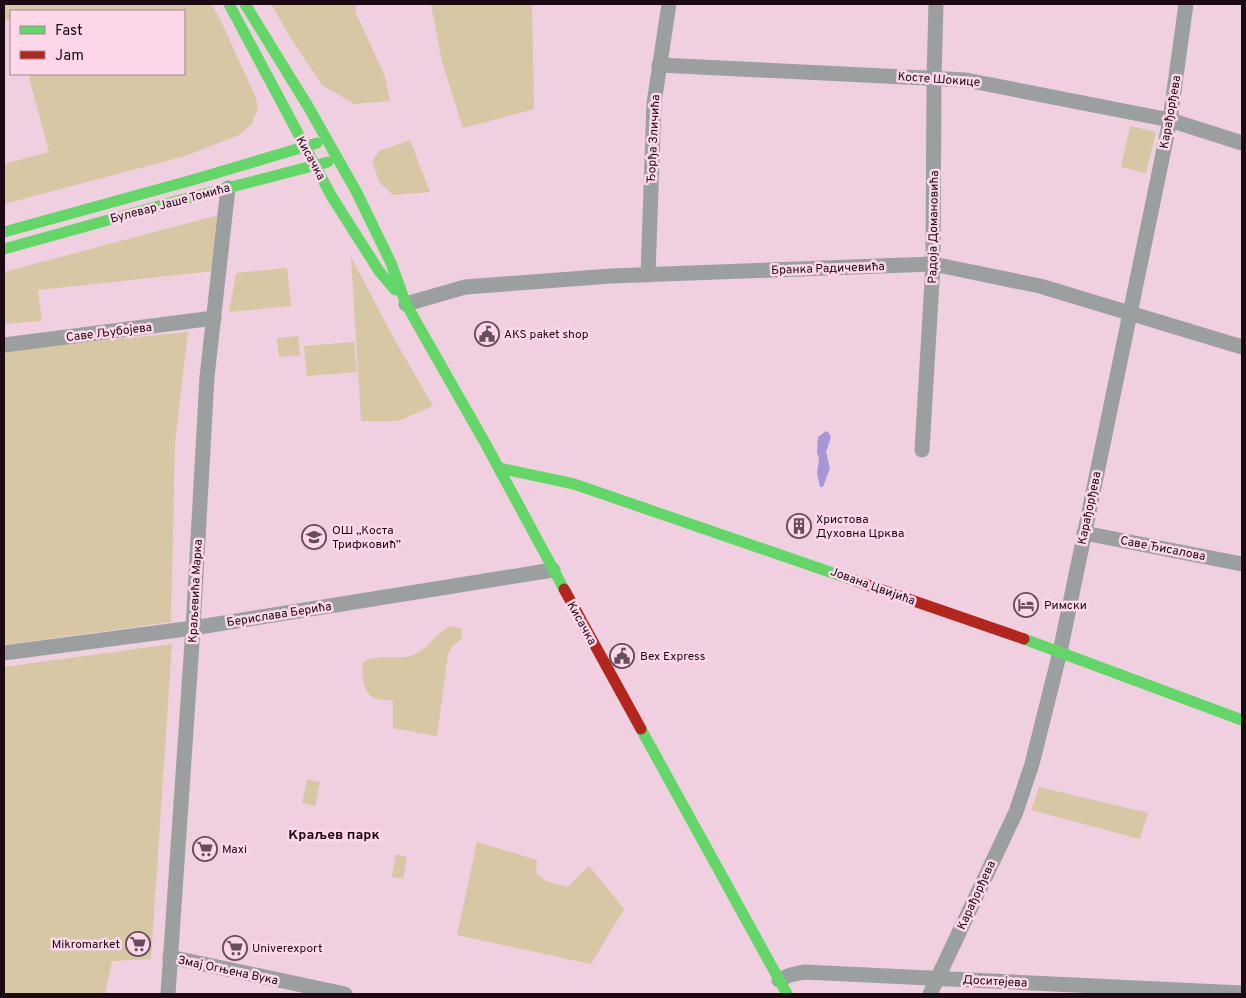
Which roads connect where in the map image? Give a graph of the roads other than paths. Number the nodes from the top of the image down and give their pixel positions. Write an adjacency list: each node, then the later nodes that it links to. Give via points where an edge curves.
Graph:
1 (229, 4): 11 (street, Кисачка)
2 (245, 4): 9 (street, Кисачка)
3 (669, 4): 6 (street, Ђорђа Зличића)
4 (936, 4): 7 (street, Радоја Домановића)
5 (1186, 4): 8 (street, Карађорђева)
6 (659, 65): 7 (street, Косте Шокице); 18 (street, Ђорђа Зличића, via 654,103)
7 (934, 78): 8 (street, Косте Шокице, via 979,82); 17 (street, Радоја Домановића)
8 (1170, 120): 10 (street, Косте Шокице); 20 (street, Карађорђева)
9 (327, 140): 11 (street, Булевар Јаше Томића); 12 (street, Кисачка)
10 (1242, 143)
11 (304, 146): 13 (street, Кисачка); 15 (street, Булевар Јаше Томића)
12 (338, 159): 13 (street, Булевар Јаше Томића); 19 (street, Кисачка, via 391,263)
13 (314, 165): 14 (street, Булевар Јаше Томића); 19 (street, Кисачка, via 360,243)
14 (228, 188): 16 (street, Булевар Јаше Томића); 21 (street, Краљевића Марка)
15 (4, 232)
16 (4, 249)
17 (933, 264): 18 (street, Бранка Радичевића); 20 (street, Бранка Радичевића, via 1040,286); 24 (street, Радоја Домановића)
18 (648, 275): 19 (street, Бранка Радичевића, via 465,287)
19 (406, 304): 25 (street, Кисачка)
20 (1129, 314): 23 (street, Бранка Радичевића); 26 (street, Карађорђева)
21 (214, 318): 22 (street, Саве Љубојева); 29 (street, Краљевића Марка)
22 (4, 345)
23 (1242, 348)
24 (922, 450)
25 (499, 468): 28 (street, Кисачка); 30 (street, Јована Цвијића, via 596,490)
26 (1084, 533): 27 (street, Саве Ђисалова); 30 (street, Карађорђева)
27 (1242, 564)
28 (553, 570): 29 (street, Берислава Берића); 35 (street, Кисачка)
29 (193, 628): 31 (street, Берислава Берића); 33 (street, Краљевића Марка)
30 (1060, 652): 32 (street, Јована Цвијића); 34 (street, Карађорђева, via 1032,764 1016,812)
31 (4, 653)
32 (1242, 720)
33 (170, 957): 37 (street, Краљевића Марка); 38 (street, Змај Огњена Вука)
34 (938, 978): 35 (street, Доситејева, via 804,972); 36 (street, Доситејева); 40 (street, Карађорђева)
35 (780, 980): 39 (street, Кисачка)
36 (1242, 993)
37 (168, 994)
38 (345, 994)
39 (787, 994)
40 (930, 994)

